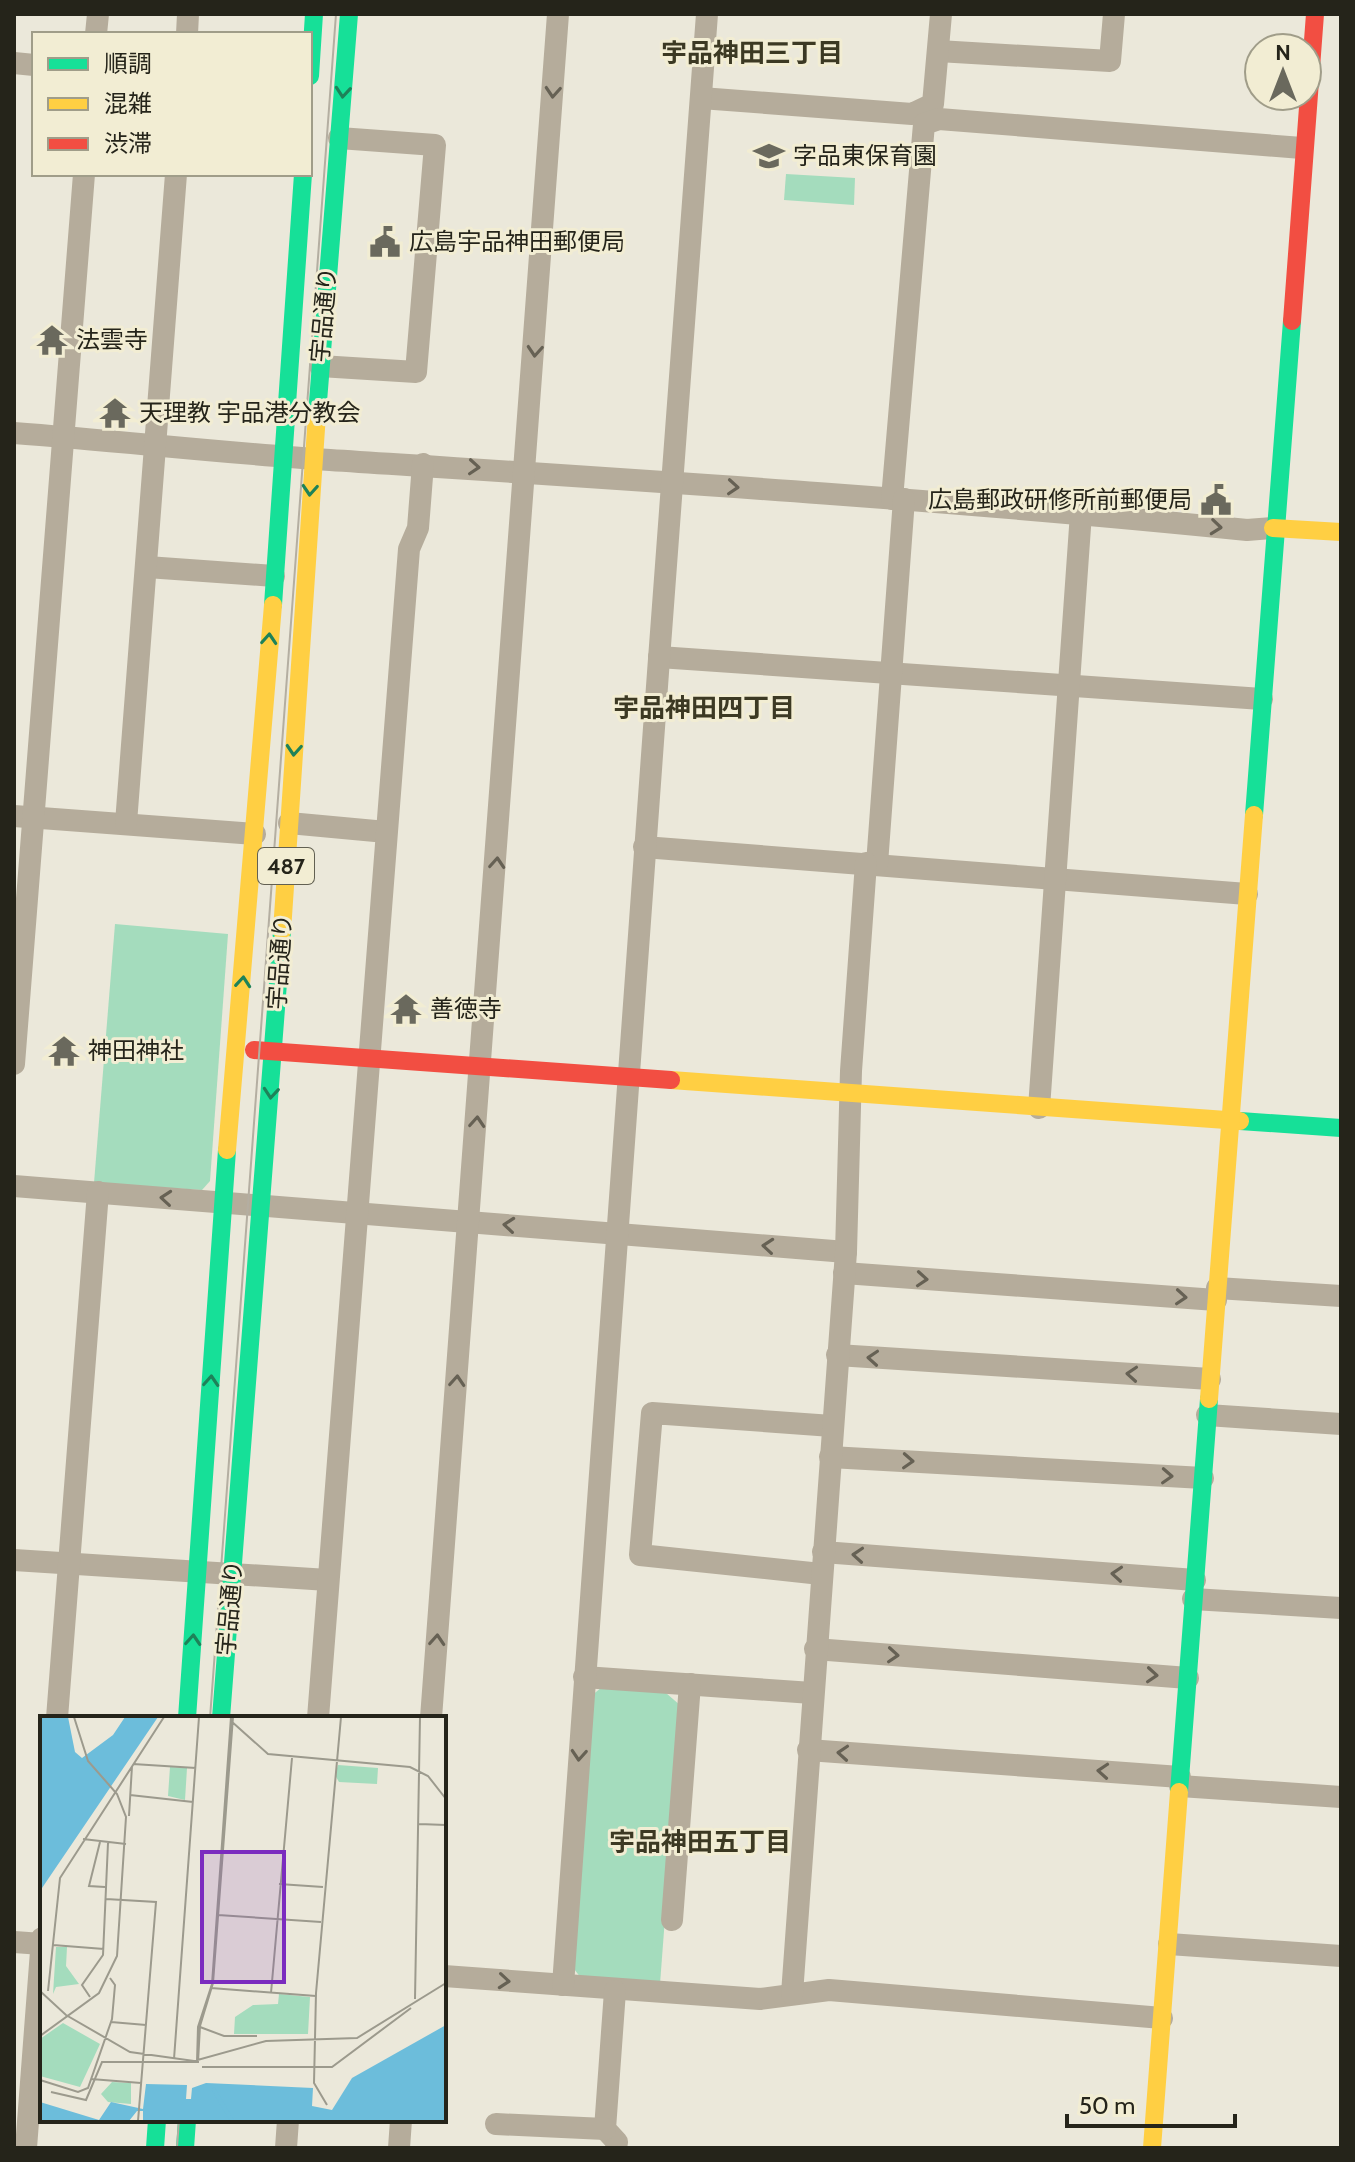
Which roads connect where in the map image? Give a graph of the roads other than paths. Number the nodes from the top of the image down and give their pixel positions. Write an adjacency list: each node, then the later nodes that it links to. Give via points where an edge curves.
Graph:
1 (314, 14): 8 (main road)
2 (349, 14): 11 (main road, 宇品通り / 487, one-way to 11)
3 (558, 14): 23 (street, one-way to 23)
4 (707, 14): 10 (street)
5 (941, 14): 9 (street)
6 (1114, 14): 9 (street, via 1110,61)
7 (1315, 14): 12 (main road)
8 (312, 45)
9 (938, 51): 10 (street, via 933,104 912,114)
10 (701, 98): 24 (street)
11 (339, 138): 16 (main road, 宇品通り / 487); 16 (street, via 435,145 416,372)
12 (1302, 148): 25 (street, via 939,119 924,124); 27 (main road)
13 (84, 176): 18 (street)
14 (176, 176): 19 (street)
15 (303, 176): 20 (main road, 宇品通り / 487)
16 (320, 366): 21 (main road, 宇品通り / 487)
17 (14, 433): 18 (street)
18 (62, 437): 19 (street); 35 (street)
19 (155, 444): 20 (street); 29 (street)
20 (284, 455): 21 (street); 30 (main road, 宇品通り / 487)
21 (313, 459): 22 (street); 37 (main road, 宇品通り / 487, one-way to 37)
22 (423, 464): 23 (street, one-way to 23); 38 (street, via 418,528 409,549)
23 (526, 471): 24 (street); 48 (street, one-way to 23)
24 (674, 483): 25 (street, one-way to 25); 31 (street)
25 (898, 499): 26 (street); 32 (street)
26 (1081, 513): 27 (street, one-way to 27, via 1247,530); 33 (street)
27 (1273, 528): 28 (main road); 34 (main road)
28 (1341, 532)
29 (147, 567): 30 (street); 36 (street)
30 (274, 576): 39 (main road, 宇品通り / 487, one-way to 30)
31 (659, 657): 32 (street); 40 (street)
32 (890, 673): 33 (street); 41 (street)
33 (1068, 686): 34 (street); 42 (street)
34 (1262, 699): 43 (main road)
35 (23, 816): 36 (street); 47 (street)
36 (126, 823): 39 (street)
37 (289, 823): 38 (street); 45 (main road, 宇品通り / 487)
38 (386, 832): 46 (street)
39 (255, 834): 44 (main road, 宇品通り / 487, one-way to 39)
40 (644, 847): 41 (street); 49 (street)
41 (872, 864): 42 (street); 50 (street)
42 (1053, 879): 43 (street); 51 (street)
43 (1247, 894): 52 (main road)
44 (238, 1049): 45 (main road); 56 (main road, 宇品通り / 487)
45 (274, 1052): 46 (main road); 57 (main road, 宇品通り / 487, one-way to 57)
46 (370, 1057): 48 (main road); 58 (street)
47 (14, 1064)
48 (481, 1067): 49 (main road); 59 (street, one-way to 48)
49 (629, 1077): 50 (main road); 60 (street)
50 (851, 1094): 51 (main road); 61 (street)
51 (1039, 1108): 52 (main road)
52 (1230, 1121): 53 (main road); 62 (main road)
53 (1341, 1128)
54 (14, 1186): 55 (street)
55 (98, 1192): 56 (street, one-way to 55); 72 (street)
56 (223, 1202): 57 (street); 74 (main road, 宇品通り / 487, one-way to 56)
57 (262, 1206): 58 (street); 75 (main road, 宇品通り / 487)
58 (358, 1213): 59 (street); 76 (street)
59 (470, 1222): 60 (street, one-way to 59); 88 (street, one-way to 59)
60 (614, 1234): 61 (street, one-way to 60); 80 (street)
61 (845, 1262): 62 (street, one-way to 62); 64 (street)
62 (1217, 1294): 63 (street); 65 (main road)
63 (1341, 1296)
64 (837, 1355): 65 (street, one-way to 64); 68 (street)
65 (1210, 1379): 66 (main road)
66 (1207, 1415): 67 (street); 70 (main road)
67 (1341, 1424)
68 (832, 1426): 69 (street); 73 (street, via 652,1413 640,1555)
69 (830, 1457): 70 (street, one-way to 70); 73 (street)
70 (1203, 1478): 77 (main road)
71 (14, 1560): 72 (street)
72 (68, 1563): 74 (street); 84 (street)
73 (822, 1563): 77 (street, one-way to 73); 79 (street)
74 (198, 1574): 75 (street); 85 (main road, 宇品通り / 487, one-way to 74)
75 (232, 1576): 76 (street); 86 (main road, 宇品通り / 487)
76 (328, 1580): 87 (street)
77 (1194, 1590): 78 (street); 81 (main road)
78 (1341, 1608)
79 (815, 1649): 81 (street, one-way to 81); 83 (street)
80 (584, 1677): 82 (street); 99 (street, one-way to 99)
81 (1188, 1678): 90 (main road)
82 (690, 1684): 83 (street); 92 (street)
83 (812, 1693): 89 (street)
84 (57, 1716)
85 (187, 1716)
86 (221, 1716)
87 (318, 1716)
88 (431, 1716)
89 (808, 1750): 90 (street, one-way to 89); 101 (street)
90 (1180, 1781): 91 (street); 95 (main road)
91 (1341, 1797)
92 (672, 1920)
93 (14, 1942): 94 (street)
94 (40, 1942)
95 (1169, 1944): 96 (street); 102 (main road)
96 (1341, 1956)
97 (40, 1968): 109 (street)
98 (446, 1976): 99 (street, one-way to 99)
99 (563, 1985): 100 (street)
100 (615, 1991): 101 (street, via 760,1999); 108 (street)
101 (792, 1994): 102 (street, via 829,1990)
102 (1162, 2018): 114 (main road)
103 (157, 2122): 110 (main road)
104 (187, 2122): 111 (main road)
105 (288, 2122): 112 (street)
106 (401, 2122): 113 (street)
107 (496, 2124): 108 (street)
108 (610, 2139)
109 (26, 2148)
110 (155, 2148)
111 (185, 2148)
112 (286, 2148)
113 (399, 2148)
114 (1152, 2148)

